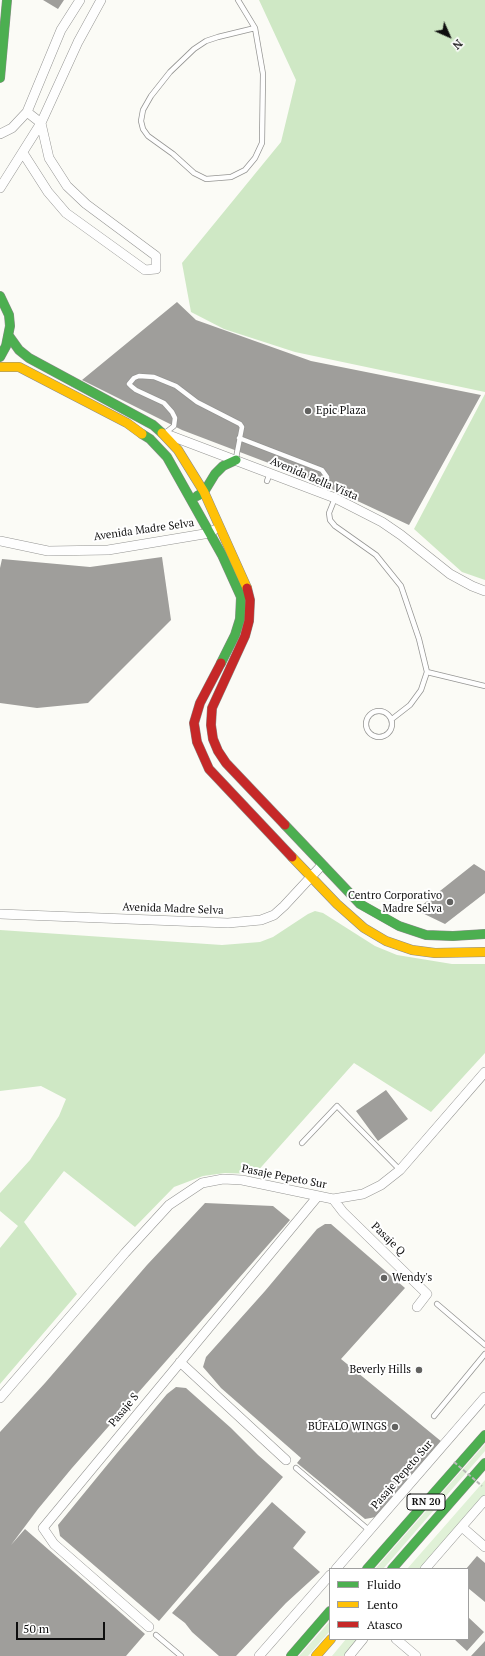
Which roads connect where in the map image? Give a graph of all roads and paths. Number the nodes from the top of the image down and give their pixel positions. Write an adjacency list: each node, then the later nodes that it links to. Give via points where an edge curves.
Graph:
1 (7, 0): 6 (main road)
2 (80, 0): 7 (street, via 61,30)
3 (101, 0): 8 (street, via 84,30)
4 (238, 0): 5 (lane)
5 (255, 28): 5 (lane, via 263,74 261,147 250,165 238,174 206,179 194,173 148,136 141,121 143,110 170,72 194,49 212,39)
6 (0, 78)
7 (27, 112): 8 (street); 9 (street, via 12,128)
8 (41, 123): 10 (street); 10 (street, via 49,158 67,186 86,204 156,256 156,269 145,270 66,213 48,192)
9 (0, 134)
10 (23, 153): 12 (street)
11 (0, 170): 12 (street)
12 (10, 172): 13 (street)
13 (0, 188)
14 (0, 296): 15 (main road, via 9,315)
15 (9, 336): 16 (main road); 18 (main road, via 19,350 29,358 153,425)
16 (0, 357)
17 (0, 367): 24 (main road, via 19,367 139,430 167,457)
18 (164, 434): 19 (lane, via 174,426 172,412 164,403 131,386 129,384 134,378 154,377 176,386 197,402 240,424 242,426); 20 (street, Avenida Bella Vista); 21 (main road, via 178,450)
19 (239, 438): 20 (lane); 22 (lane, via 322,470 327,477)
20 (236, 460): 21 (main road, via 215,474); 22 (street, Avenida Bella Vista, via 268,477)
21 (204, 492): 24 (main road); 25 (main road)
22 (324, 494): 23 (street, Avenida Bella Vista)
23 (335, 498): 28 (street, Avenida Bella Vista, via 382,522 450,574); 29 (lane, via 329,513 330,520 376,555 401,586)
24 (191, 499): 26 (main road)
25 (220, 527): 26 (street, Avenida Madre Selva); 32 (main road, via 248,590 250,610 245,636 212,708 210,725 213,739 226,763)
26 (210, 532): 27 (street, Avenida Madre Selva, via 108,550 48,551); 33 (main road, via 241,597 240,619 235,635 200,703 194,723 196,742 209,769)
27 (0, 541)
28 (485, 591)
29 (427, 672): 30 (lane); 31 (lane, via 422,690 410,705)
30 (485, 686)
31 (392, 719): 31 (lane, via 382,711 373,712 366,722 368,731 374,737 383,737 390,732)
32 (322, 865): 33 (street, Avenida Madre Selva); 35 (main road, via 360,904 399,926 426,935)
33 (312, 878): 34 (street, Avenida Madre Selva, via 274,915 249,922); 36 (main road, via 364,928 386,941 412,950 435,953)
34 (0, 914)
35 (485, 934)
36 (485, 952)
37 (485, 1072): 39 (street, Pasaje Pepeto Sur)
38 (302, 1143): 39 (lane, via 337,1106)
39 (400, 1170): 41 (street, Pasaje Pepeto Sur, via 381,1185 363,1194)
40 (318, 1196): 41 (street, Pasaje Pepeto Sur); 46 (street, Pasaje S); 48 (street, Pasaje Pepeto Sur, via 242,1180 224,1179 202,1183 169,1204)
41 (333, 1199): 43 (street, Pasaje Q, via 343,1212 430,1291)
42 (437, 1304): 44 (lane)
43 (416, 1307)
44 (485, 1345)
45 (485, 1354): 49 (lane)
46 (180, 1362): 51 (street); 66 (street, Pasaje S, via 43,1528 54,1544)
47 (485, 1397): 58 (street, Pasaje Pepeto Sur)
48 (0, 1398)
49 (434, 1416)
50 (485, 1435): 61 (main road, RN 20)
51 (286, 1460)
52 (454, 1462): 55 (path, bridge)
53 (485, 1463): 62 (main road, RN 20)
54 (296, 1468): 58 (lane)
55 (482, 1486)
56 (485, 1500): 57 (street)
57 (462, 1527): 59 (street); 63 (street)
58 (370, 1531): 60 (street, Pasaje Pepeto Sur)
59 (485, 1547)
60 (337, 1568)
61 (368, 1568)
62 (393, 1568)
63 (426, 1568)
64 (329, 1576): 72 (street)
65 (329, 1612): 73 (main road)
66 (149, 1627)
67 (156, 1635): 71 (lane)
68 (330, 1640): 74 (main road)
69 (363, 1640): 75 (street)
70 (397, 1640): 76 (street)
71 (181, 1656)
72 (258, 1656)
73 (291, 1656)
74 (316, 1656)
75 (349, 1656)
76 (416, 1656)

